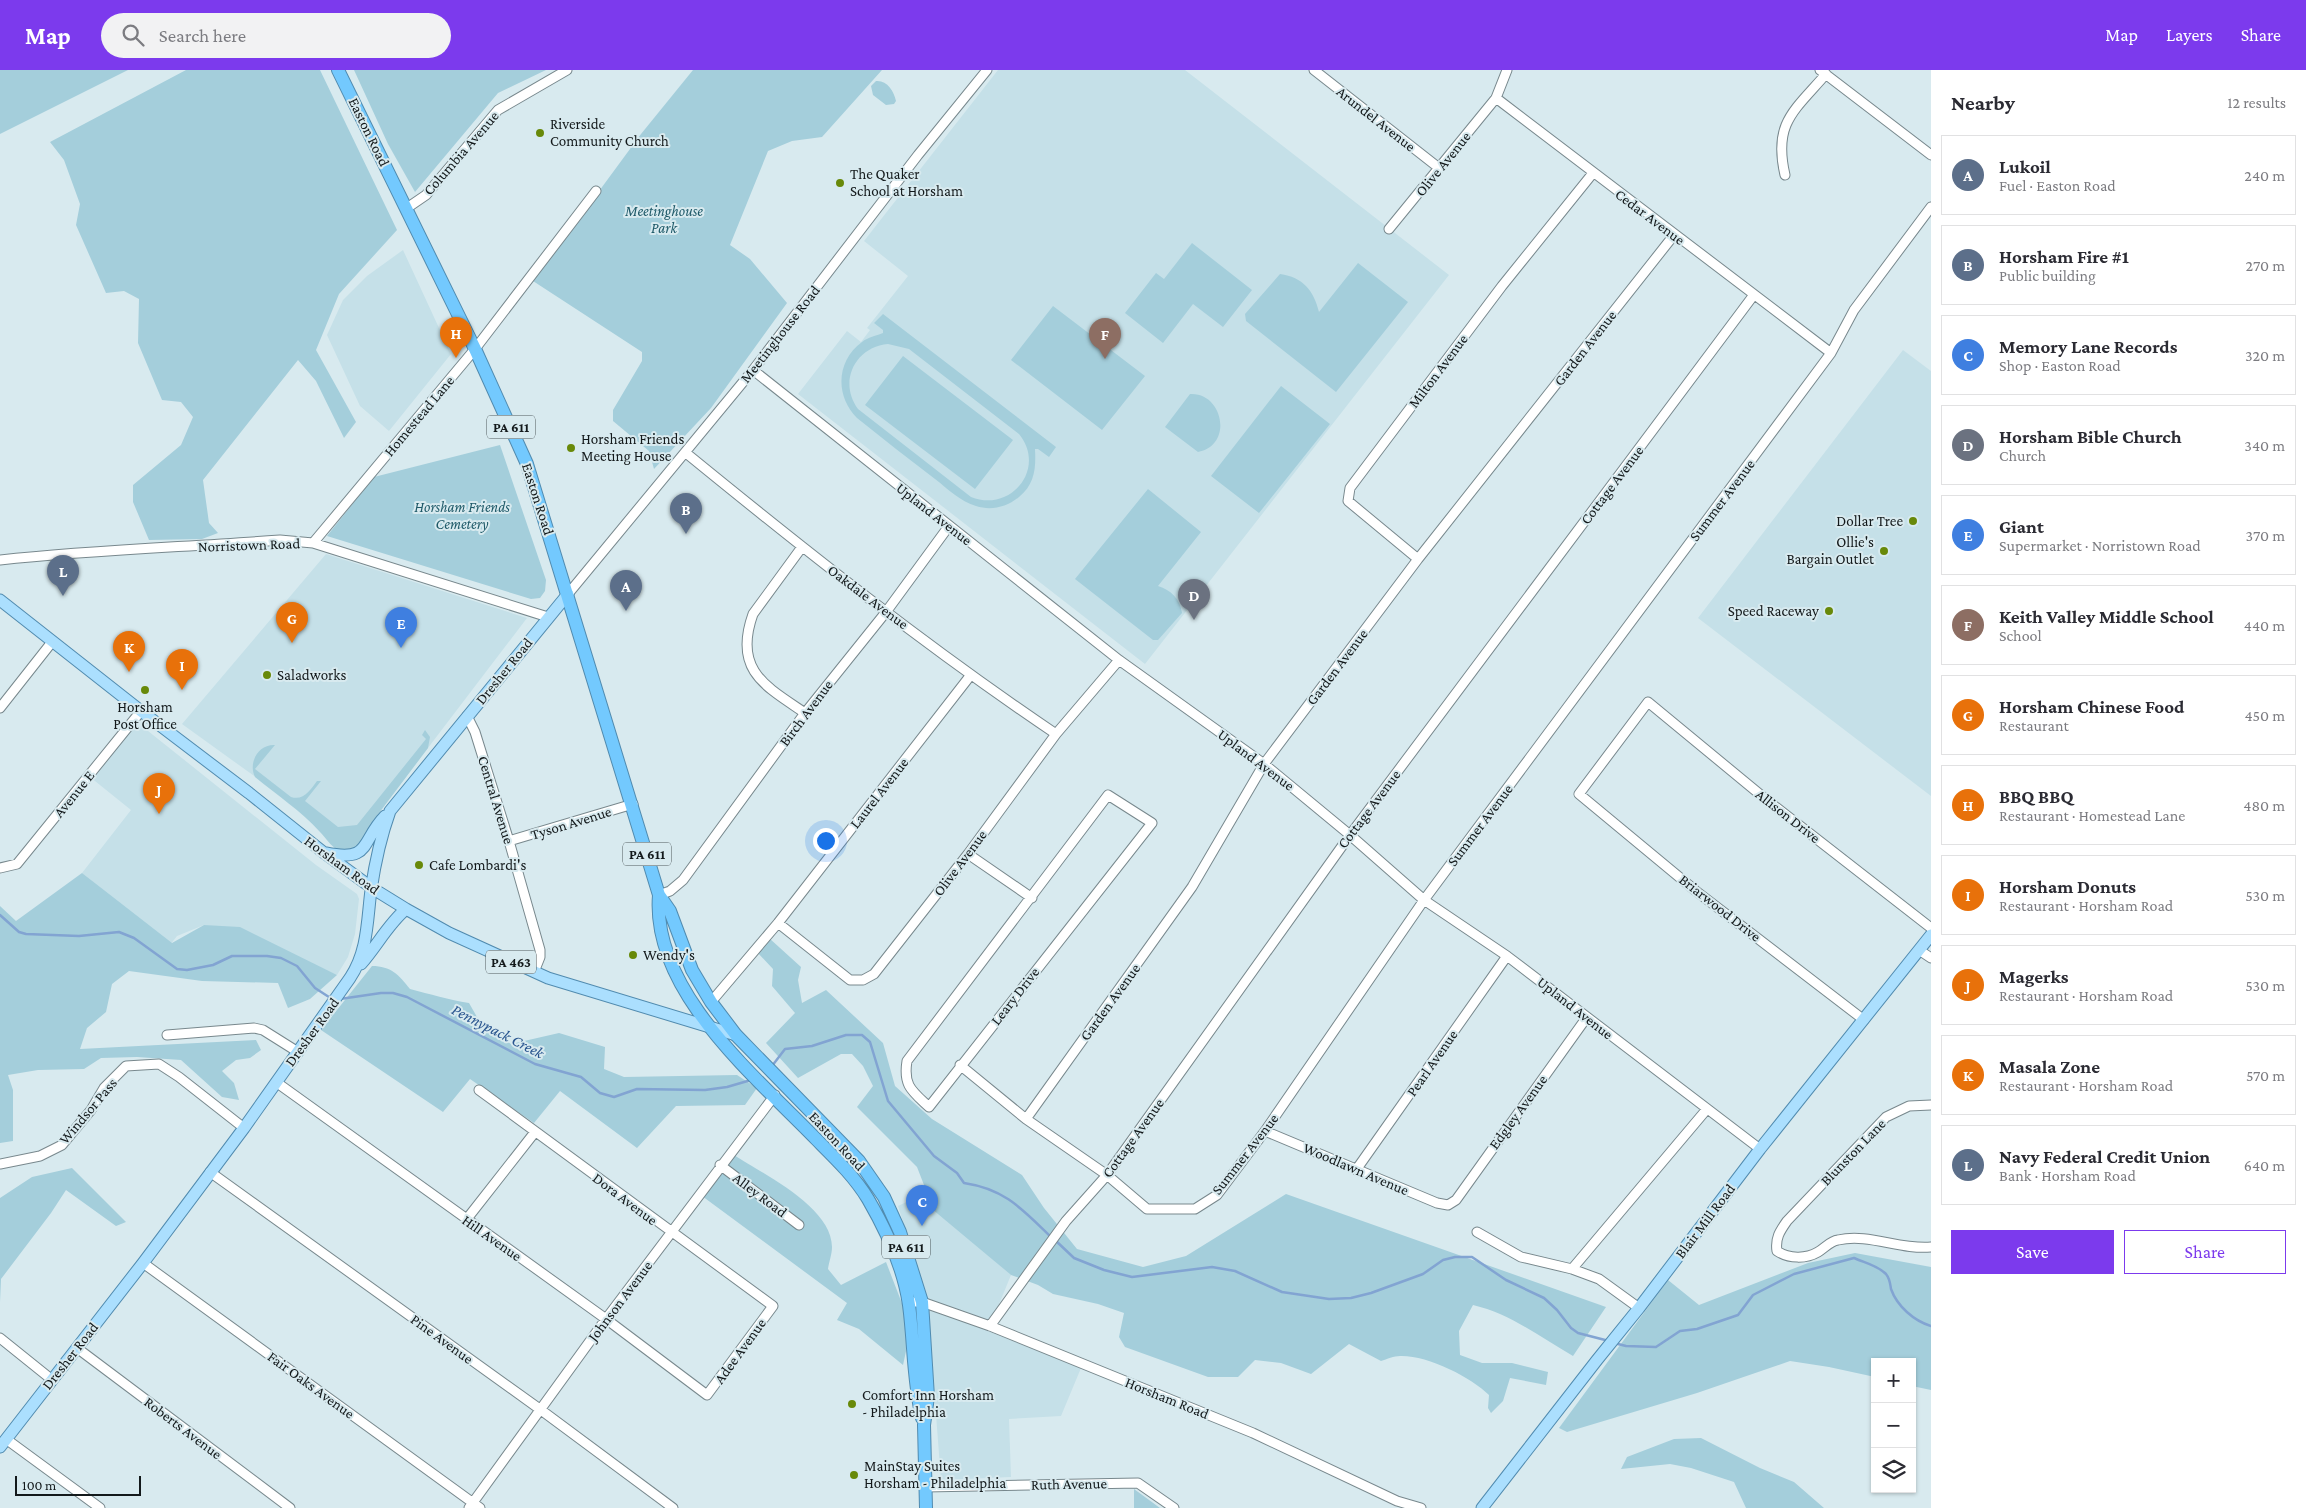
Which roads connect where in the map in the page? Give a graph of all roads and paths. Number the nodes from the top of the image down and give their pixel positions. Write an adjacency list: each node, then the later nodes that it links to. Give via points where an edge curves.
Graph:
1 (338, 70): 14 (highway, Easton Road / PA 611)
2 (567, 70): 14 (street, Columbia Avenue, via 498,110 426,195)
3 (987, 70): 20 (street, Meetinghouse Road)
4 (1314, 70): 9 (street, Arundel Avenue)
5 (1507, 70): 7 (street)
6 (1823, 72): 8 (street); 11 (street, via 1782,133 1780,150)
7 (1496, 98): 9 (street, Olive Avenue); 10 (street, Cedar Avenue)
8 (1931, 155)
9 (1439, 168): 15 (street, Olive Avenue)
10 (1593, 173): 16 (street, Cedar Avenue); 25 (street, Milton Avenue, via 1502,286 1350,488 1348,501)
11 (1785, 175)
12 (596, 191): 18 (street, Homestead Lane)
13 (1931, 207): 19 (street, Summer Avenue, via 1854,310)
14 (407, 208): 18 (highway, Easton Road / PA 611)
15 (1389, 229)
16 (1674, 235): 17 (street, Cedar Avenue); 25 (street, Garden Avenue)
17 (1753, 296): 19 (street, Cedar Avenue); 43 (street, Cottage Avenue)
18 (475, 349): 23 (street, Homestead Lane); 27 (highway, Easton Road / PA 611, via 527,464)
19 (1831, 353): 51 (street, Summer Avenue)
20 (753, 370): 21 (street, Meetinghouse Road); 22 (street, Upland Avenue)
21 (686, 453): 24 (street, Oakdale Avenue); 27 (street, Meetinghouse Road)
22 (949, 526): 29 (street, Birch Avenue); 32 (street, Upland Avenue)
23 (313, 543): 26 (street, Norristown Road, via 280,540 59,553); 30 (street, Norristown Road)
24 (802, 547): 29 (street, Oakdale Avenue); 37 (street, via 753,614 747,642 753,671 763,684)
25 (1418, 559): 40 (street, Garden Avenue)
26 (0, 560)
27 (568, 594): 30 (main road, Dresher Road); 41 (highway, Easton Road / PA 611)
28 (0, 600): 31 (main road, Horsham Road / PA 463)
29 (886, 612): 33 (street, Oakdale Avenue); 37 (street, Birch Avenue)
30 (548, 616): 38 (main road, Dresher Road)
31 (52, 642): 35 (street); 36 (main road, Horsham Road / PA 463)
32 (1119, 660): 39 (street, Olive Avenue); 40 (street, Upland Avenue)
33 (970, 676): 39 (street, Oakdale Avenue); 53 (street, Laurel Avenue)
34 (1648, 702): 54 (street, Allison Drive); 63 (street, Briarwood Drive, via 1579,794 1696,891)
35 (0, 708)
36 (141, 711): 45 (main road, Horsham Road / PA 463); 47 (street, Avenue E, via 17,864)
37 (805, 713): 49 (street, Birch Avenue, via 683,880)
38 (467, 716): 42 (main road, Dresher Road); 44 (street, Central Avenue)
39 (1056, 734): 46 (street, Olive Avenue)
40 (1264, 764): 43 (street, Upland Avenue); 74 (street, Garden Avenue, via 1192,887)
41 (633, 804): 44 (street, Tyson Avenue); 49 (highway, Easton Road / PA 611)
42 (390, 811): 45 (main road, via 354,855 345,857); 48 (main road, Dresher Road)
43 (1350, 835): 51 (street, Upland Avenue); 83 (street, Cottage Avenue)
44 (509, 841): 59 (street, Central Avenue, via 540,950)
45 (323, 852): 48 (main road, Horsham Road / PA 463)
46 (968, 854): 50 (street); 53 (street, Olive Avenue, via 874,974 863,980 850,980)
47 (0, 868)
48 (372, 888): 52 (main road, Horsham Road / PA 463); 60 (main road, Dresher Road, via 366,941)
49 (659, 895): 61 (highway, Easton Road / PA 611, via 670,911 692,970); 64 (highway, Easton Road / PA 611, via 657,916 664,943 676,973)
50 (1032, 898): 68 (street, Leary Drive, via 907,1061 905,1075 910,1090 929,1107); 68 (street, Leary Drive, via 1108,795 1152,823)
51 (1424, 900): 57 (street, Upland Avenue); 76 (street, Summer Avenue)
52 (406, 909): 59 (main road, Horsham Road / PA 463, via 449,933); 60 (main road)
53 (778, 923): 61 (street, Laurel Avenue)
54 (1931, 928)
55 (1931, 935): 56 (main road, Blair Mill Road)
56 (1919, 950): 58 (street); 63 (main road, Blair Mill Road)
57 (1507, 956): 62 (street, Upland Avenue); 81 (street, Pearl Avenue)
58 (1931, 958)
59 (534, 972): 64 (main road, Horsham Road / PA 463)
60 (352, 974): 67 (main road, Dresher Road)
61 (711, 1002): 66 (highway, Easton Road / PA 611)
62 (1586, 1017): 73 (street, Upland Avenue); 84 (street, Edgley Avenue, via 1456,1200)
63 (1864, 1020): 78 (main road, Blair Mill Road)
64 (707, 1026): 66 (main road, Horsham Road / PA 463); 71 (highway, Easton Road / PA 611)
65 (167, 1035): 67 (street, via 254,1028 263,1030)
66 (736, 1035): 93 (highway, Easton Road / PA 611, via 847,1148 884,1197 900,1232)
67 (298, 1052): 69 (main road, Dresher Road)
68 (960, 1066): 74 (street, Summer Avenue)
69 (276, 1082): 75 (main road, Dresher Road); 85 (street, Hill Avenue)
70 (478, 1090): 77 (street, Dora Avenue)
71 (774, 1096): 80 (street, Johnson Avenue); 92 (highway, Easton Road / PA 611, via 837,1159 868,1199 894,1256)
72 (1931, 1105): 89 (street, Blunston Lane, via 1909,1106 1886,1117 1787,1221 1777,1236 1777,1251 1783,1255 1809,1256 1835,1240 1849,1238)
73 (1707, 1109): 78 (street, Upland Avenue); 91 (street)
74 (1026, 1119): 83 (street, Summer Avenue)
75 (244, 1128): 79 (street, Windsor Pass, via 159,1064 126,1066 104,1088 92,1110 62,1145 40,1156); 82 (main road, Dresher Road)
76 (1265, 1131): 81 (street, Woodlawn Avenue); 83 (street, Summer Avenue, via 1217,1195 1195,1209 1147,1209)
77 (535, 1132): 85 (street); 88 (street, Dora Avenue)
78 (1760, 1149): 95 (main road, Blair Mill Road)
79 (0, 1164)
80 (720, 1165): 86 (street, Alley Road); 88 (street, Johnson Avenue)
81 (1356, 1170): 84 (street, Woodlawn Avenue)
82 (210, 1172): 90 (main road, Dresher Road); 102 (street, Pine Avenue)
83 (1107, 1175): 97 (street, Cottage Avenue, via 1066,1221)
84 (1448, 1205)
85 (466, 1220): 96 (street, Hill Avenue)
86 (799, 1225)
87 (1477, 1232): 91 (street, via 1521,1257)
88 (671, 1233): 94 (street, Dora Avenue); 96 (street, Johnson Avenue)
89 (1931, 1247)
90 (142, 1263): 99 (main road, Dresher Road); 106 (street, Fair Oaks Avenue)
91 (1572, 1269): 95 (street, via 1599,1279)
92 (908, 1302): 93 (street, Horsham Road); 103 (highway, Easton Road / PA 611, via 917,1397)
93 (922, 1302): 97 (street, Horsham Road); 103 (highway, Easton Road / PA 611, via 928,1397)
94 (773, 1306): 101 (street, Adee Avenue)
95 (1640, 1308): 113 (main road, Blair Mill Road)
96 (606, 1319): 101 (street, Hill Avenue); 102 (street, Johnson Avenue)
97 (990, 1326): 112 (street, Horsham Road, via 1253,1433 1397,1501)
98 (0, 1338): 100 (street)
99 (77, 1348): 100 (main road, Dresher Road); 108 (street, Roberts Avenue)
100 (51, 1379): 104 (main road, Dresher Road)
101 (707, 1396)
102 (541, 1410): 106 (street, Johnson Avenue); 109 (street, Pine Avenue)
103 (924, 1424): 105 (highway, Easton Road / PA 611)
104 (3, 1443): 107 (street)
105 (925, 1487): 110 (highway, Easton Road / PA 611); 111 (street, Ruth Avenue, via 1138,1483)
106 (474, 1506)
107 (100, 1508)
108 (290, 1508)
109 (673, 1508)
110 (926, 1508)
111 (1174, 1508)
112 (1421, 1508)
113 (1482, 1508)

